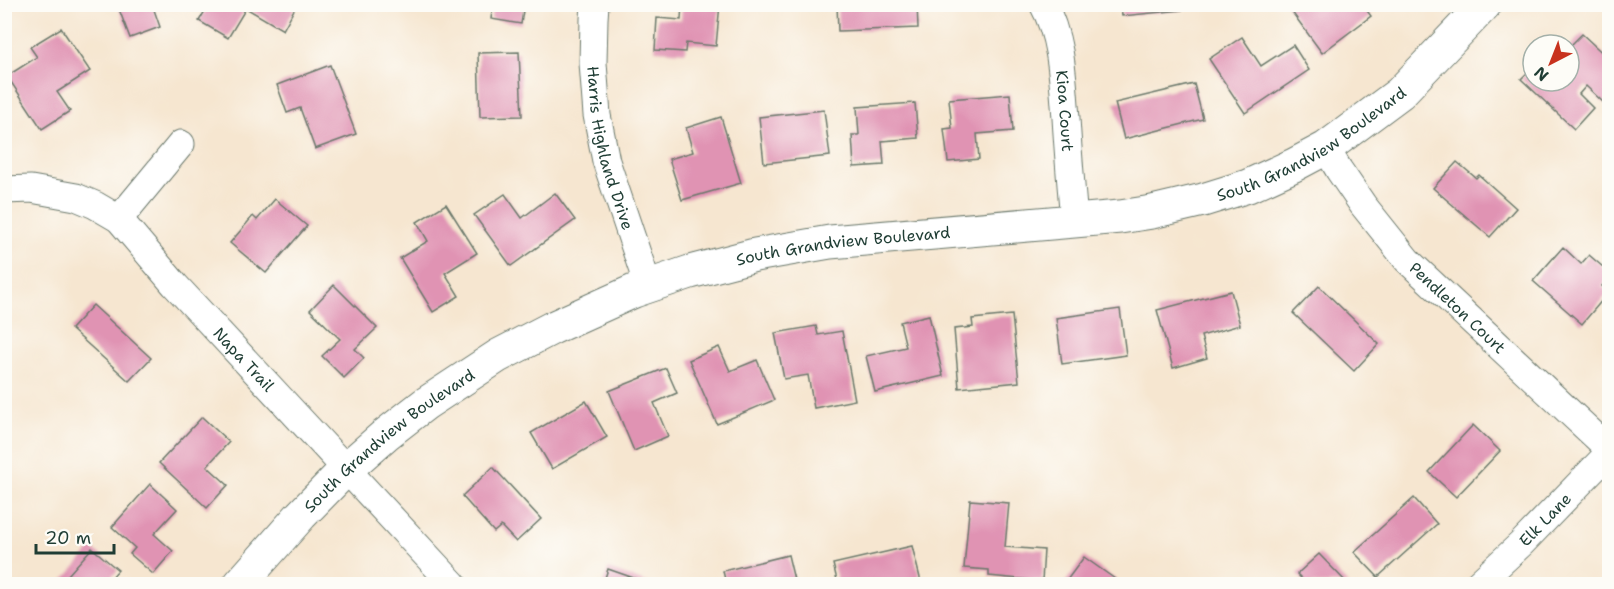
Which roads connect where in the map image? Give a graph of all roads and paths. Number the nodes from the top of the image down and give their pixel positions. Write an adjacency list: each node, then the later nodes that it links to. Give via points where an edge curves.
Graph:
1 (596, 4): 9 (street, Harris Highland Drive, via 593,63 597,115 606,161)
2 (1044, 4): 8 (street, Kioa Court, via 1062,71)
3 (1485, 4): 5 (street, South Grandview Boulevard, via 1400,93)
4 (181, 144): 7 (street)
5 (1326, 147): 8 (street, South Grandview Boulevard, via 1248,186 1203,200 1120,217); 10 (street, Pendleton Court, via 1363,205 1407,260)
6 (4, 190): 7 (street, Napa Trail, via 31,189 76,197)
7 (119, 219): 11 (street, Napa Trail)
8 (1074, 220): 9 (street, South Grandview Boulevard, via 830,242 755,255)
9 (648, 286): 11 (street, South Grandview Boulevard, via 552,327 498,356 425,404)
10 (1610, 451): 14 (street, Elk Lane)
11 (345, 470): 12 (street, South Grandview Boulevard); 13 (street, Napa Trail)
12 (240, 585)
13 (453, 585)
14 (1478, 585)

